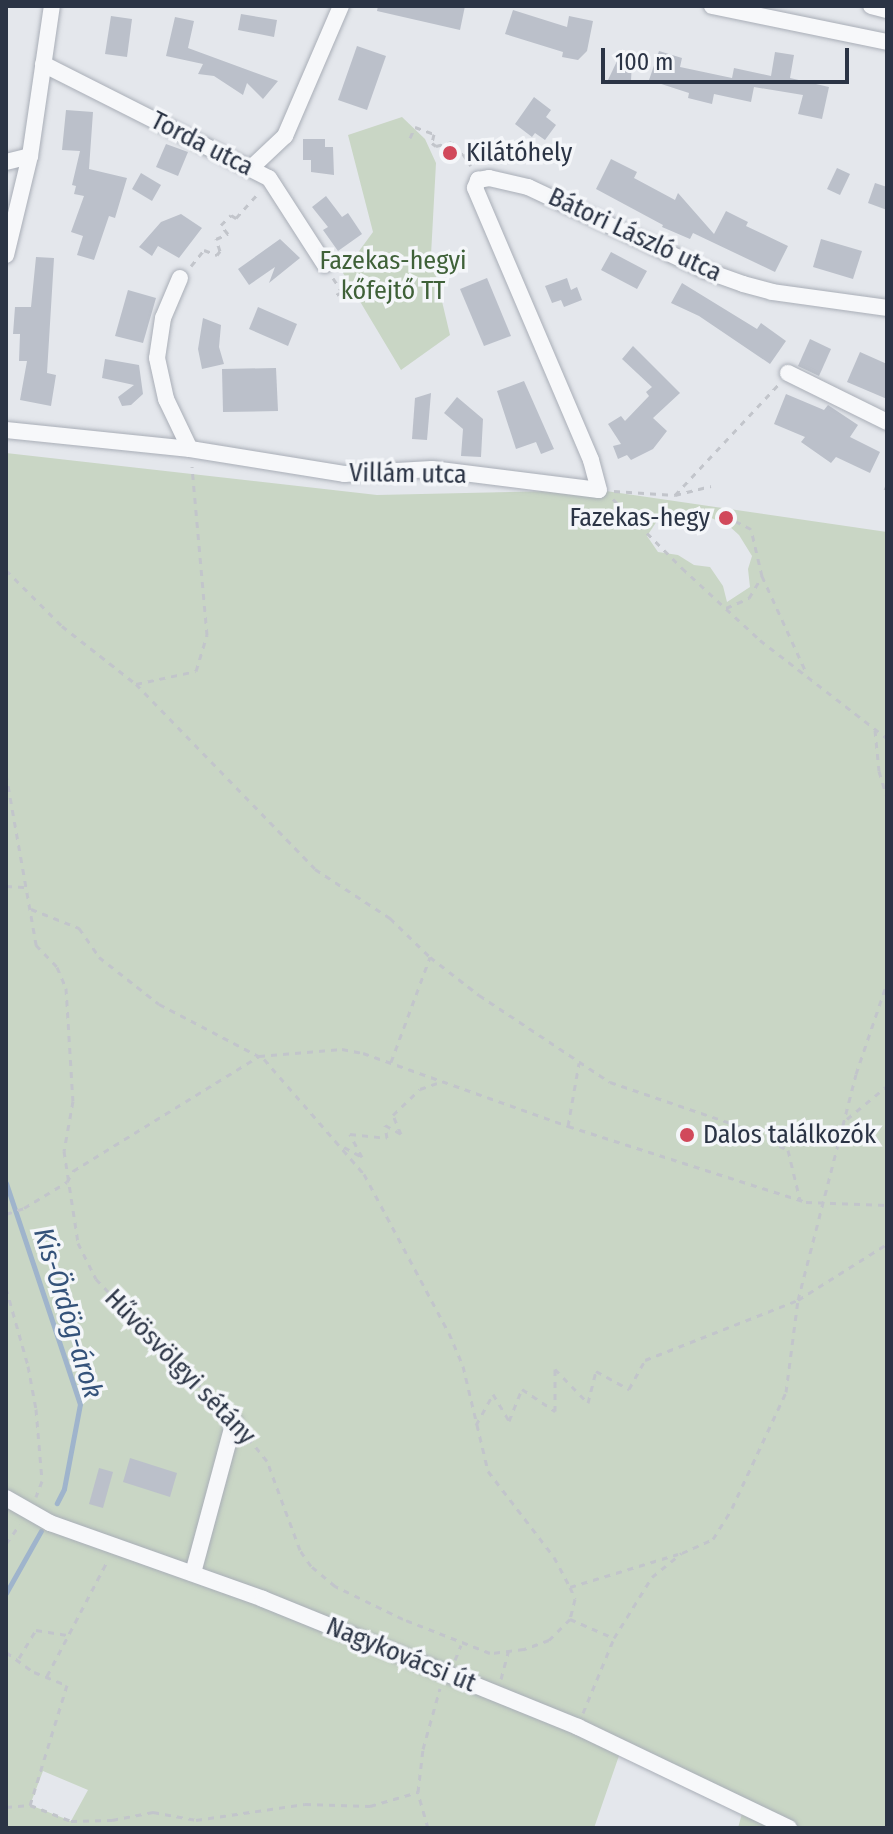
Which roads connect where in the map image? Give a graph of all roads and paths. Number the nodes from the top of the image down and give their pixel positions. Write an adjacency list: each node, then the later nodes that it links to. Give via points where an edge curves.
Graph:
1 (52, 6): 7 (street)
2 (341, 6): 14 (street, via 285,136)
3 (712, 6): 6 (street)
4 (871, 6): 5 (street)
5 (887, 10)
6 (887, 42)
7 (43, 64): 11 (street); 14 (street, Torda utca)
8 (410, 138): 9 (path, via 415,127 434,134 436,146 452,142)
9 (459, 152): 10 (path); 13 (path)
10 (450, 153)
11 (30, 156): 12 (street); 16 (street)
12 (6, 162)
13 (471, 166)
14 (251, 168): 17 (street, Torda utca, via 269,178)
15 (248, 207): 18 (path, via 221,225 228,234 216,239 217,255 204,250)
16 (6, 255)
17 (325, 265): 19 (path)
18 (180, 278): 27 (street, via 163,318 157,358 166,399)
19 (342, 292): 20 (path); 21 (path)
20 (336, 295)
21 (361, 296)
22 (887, 308): 29 (street, Bátori László utca, via 743,284 528,187 502,178 478,180 475,188)
23 (788, 373): 25 (street)
24 (767, 396): 30 (path)
25 (887, 422)
26 (6, 430): 27 (street, Villám utca)
27 (190, 449): 29 (street, Villám utca, via 344,474 432,469); 36 (path, via 207,635 196,671)
28 (711, 486): 30 (path)
29 (599, 490): 30 (path); 34 (path, via 621,503)
30 (675, 495)
31 (729, 518): 33 (path, via 751,529)
32 (6, 570): 36 (path, via 62,626)
33 (762, 576): 34 (path, via 749,598); 35 (path)
34 (726, 608): 35 (path)
35 (807, 674): 37 (path)
36 (136, 684): 44 (path, via 315,869 390,918)
37 (875, 729): 38 (path); 40 (path)
38 (887, 738)
39 (6, 774): 42 (path, Hűvösvölgyi sétány)
40 (887, 797)
41 (6, 886): 42 (path)
42 (28, 887): 43 (path, Hűvösvölgyi sétány)
43 (31, 909): 46 (path, via 79,928 99,957 159,1004); 54 (path, Hűvösvölgyi sétány, via 36,945 57,967 66,988 73,1101 64,1151)
44 (430, 957): 47 (path); 48 (path)
45 (887, 983): 51 (path, via 856,1074)
46 (259, 1056): 47 (path, via 342,1049); 53 (path); 54 (path, via 73,1171)
47 (391, 1063): 49 (path)
48 (579, 1063): 52 (path); 55 (path, via 610,1082 736,1125 788,1150)
49 (438, 1082): 52 (path); 53 (path, via 420,1089 393,1115 401,1134 385,1125 387,1138 350,1134 362,1157)
50 (887, 1086): 51 (path)
51 (847, 1119): 56 (path)
52 (568, 1126): 55 (path)
53 (340, 1145): 63 (path, via 364,1174 443,1321 463,1366)
54 (67, 1182): 58 (path); 62 (path, Hűvösvölgyi sétány, via 85,1264)
55 (800, 1200): 56 (path)
56 (823, 1205): 57 (path); 61 (path)
57 (887, 1205)
58 (7, 1214)
59 (887, 1244): 61 (path)
60 (6, 1288): 65 (path, via 36,1409 42,1481)
61 (798, 1300): 63 (path, via 645,1360 629,1389 596,1371 588,1403 555,1369 555,1411 522,1389 509,1421 493,1394); 68 (path, via 786,1392 713,1539)
62 (234, 1421): 69 (street); 75 (path, Hűvösvölgyi sétány, via 267,1461 300,1550 323,1578 462,1644 490,1653)
63 (476, 1425): 70 (path, via 488,1471 554,1557)
64 (6, 1498): 65 (street, Nagykovácsi út)
65 (32, 1505): 66 (path); 67 (street, Nagykovácsi út)
66 (6, 1544)
67 (115, 1546): 69 (street, Nagykovácsi út); 72 (path)
68 (682, 1553): 70 (path); 73 (path, via 652,1577)
69 (193, 1573): 77 (street, Nagykovácsi út)
70 (570, 1587): 71 (path, via 575,1599)
71 (570, 1619): 73 (path); 75 (path, via 549,1640)
72 (69, 1635): 76 (path, via 36,1630); 78 (path)
73 (614, 1638): 80 (path)
74 (6, 1652): 76 (path)
75 (508, 1652): 79 (path)
76 (19, 1658): 78 (path)
77 (449, 1674): 79 (street, Nagykovácsi út); 81 (path, via 428,1727)
78 (47, 1676): 82 (path, via 67,1685)
79 (497, 1694): 80 (street, Nagykovácsi út)
80 (578, 1727): 85 (street, Nagykovácsi út)
81 (418, 1792): 82 (path, via 370,1806 305,1804 196,1820 153,1812 71,1821); 84 (path)
82 (30, 1805): 83 (path)
83 (6, 1807)
84 (428, 1828)
85 (789, 1828)

